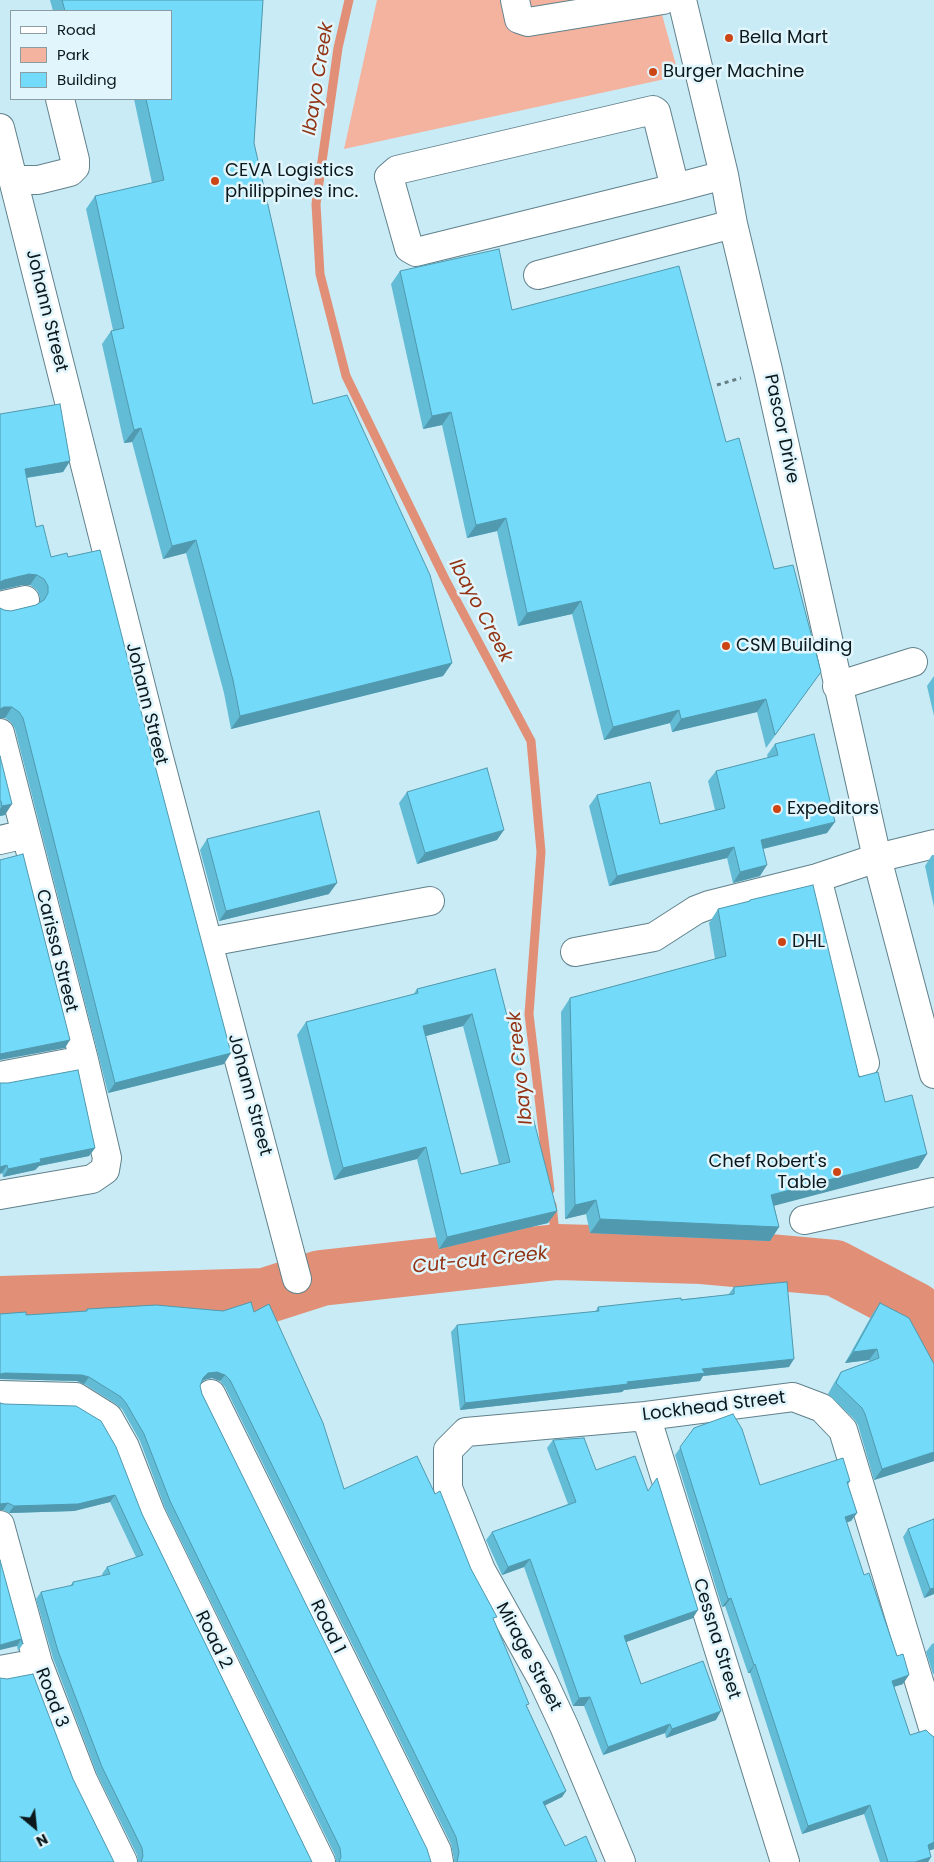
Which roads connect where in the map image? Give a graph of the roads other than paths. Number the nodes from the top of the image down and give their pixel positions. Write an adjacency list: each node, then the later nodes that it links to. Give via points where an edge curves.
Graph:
1 (515, 0): 2 (street, via 520,19 528,22)
2 (663, 0)
3 (682, 0): 6 (street, Pascor Drive)
4 (60, 100): 7 (street, via 75,167 70,172 38,180)
5 (0, 128): 7 (street, Johann Street)
6 (724, 175): 8 (street); 9 (street, Pascor Drive)
7 (13, 180): 19 (street, Johann Street)
8 (676, 188): 8 (street, via 656,112 652,110 397,170 389,178 409,248 416,252)
9 (733, 224): 10 (street); 12 (street, Pascor Drive)
10 (538, 275)
11 (913, 662): 12 (street)
12 (838, 686): 16 (street, Pascor Drive)
13 (0, 733): 14 (street, Carissa Street)
14 (13, 837): 21 (street, Carissa Street)
15 (934, 844): 16 (street)
16 (877, 858): 17 (street); 23 (street, Pascor Drive)
17 (817, 878): 20 (street, via 709,905 654,937); 22 (street)
18 (430, 901): 19 (street)
19 (208, 942): 28 (street, Johann Street)
20 (575, 952)
21 (84, 1060): 24 (street); 26 (street, Carissa Street, via 106,1158 105,1170 92,1179)
22 (865, 1063)
23 (934, 1074)
24 (0, 1076)
25 (934, 1192): 27 (street)
26 (0, 1195)
27 (804, 1220)
28 (297, 1279)
29 (211, 1394): 39 (street, Road 1, via 437,1851)
30 (0, 1395): 38 (street, Road 2, via 76,1397 108,1417 125,1447 151,1514)
31 (646, 1416): 32 (street, Lockhead Street, via 466,1432); 36 (street, Lockhead Street, via 793,1397 822,1408 842,1430); 41 (street, Cessna Street)
32 (448, 1450): 40 (street, Mirage Street, via 448,1488 481,1570 543,1681)
33 (0, 1526): 34 (street, Road 3)
34 (38, 1663): 35 (street); 37 (street, Road 3, via 83,1780)
35 (0, 1670)
36 (934, 1732)
37 (123, 1862)
38 (321, 1862)
39 (439, 1862)
40 (621, 1862)
41 (785, 1862)

